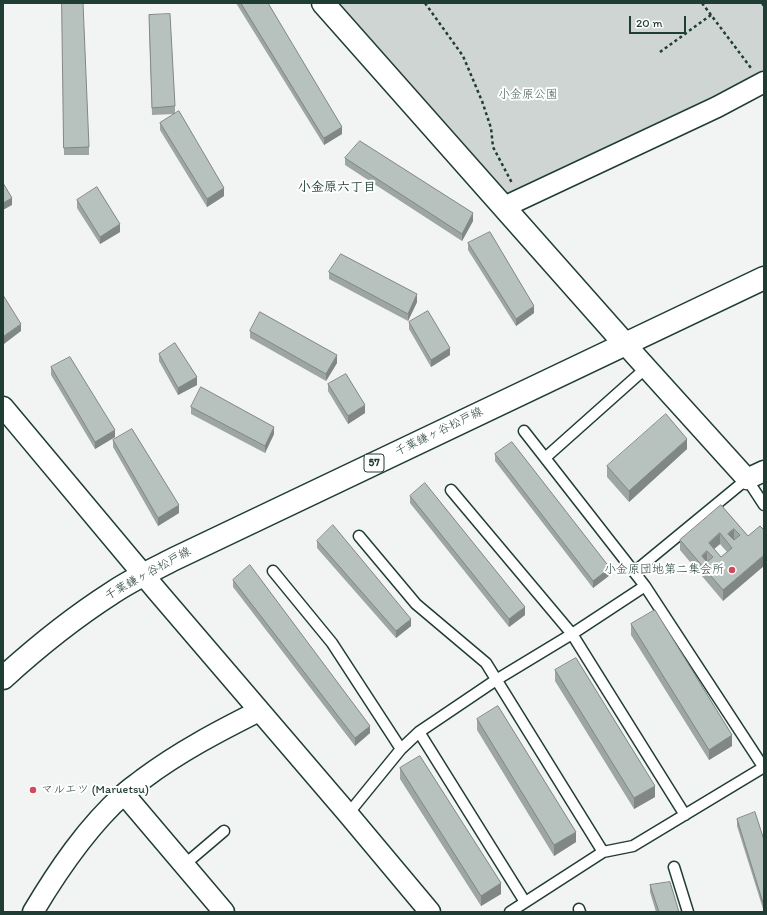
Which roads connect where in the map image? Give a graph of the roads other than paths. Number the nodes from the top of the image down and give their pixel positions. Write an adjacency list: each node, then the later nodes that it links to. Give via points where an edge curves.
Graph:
1 (323, 3): 3 (main road)
2 (763, 83): 3 (street)
3 (512, 203): 5 (main road)
4 (764, 278): 5 (main road, 千葉鎌ヶ谷松戸線 / 57)
5 (625, 344): 6 (street); 16 (main road, 千葉鎌ヶ谷松戸線 / 57)
6 (646, 368): 9 (lane); 10 (street)
7 (3, 407): 16 (street)
8 (524, 431): 9 (lane)
9 (545, 458): 15 (lane)
10 (756, 475): 12 (lane); 15 (lane)
11 (451, 490): 18 (lane)
12 (764, 505)
13 (359, 536): 20 (lane, via 416,604 486,663)
14 (273, 571): 23 (lane, via 332,643)
15 (634, 572): 17 (lane)
16 (143, 575): 19 (main road, 千葉鎌ヶ谷松戸線 / 57, via 71,621); 21 (street)
17 (645, 586): 18 (lane); 24 (lane)
18 (572, 634): 20 (lane); 27 (lane)
19 (3, 677)
20 (496, 680): 22 (lane); 29 (lane)
21 (259, 711): 25 (street, via 181,753); 26 (street)
22 (419, 732): 23 (lane); 32 (lane)
23 (401, 750): 26 (lane)
24 (764, 767): 27 (lane)
25 (124, 794): 30 (street); 33 (street, via 73,850)
26 (348, 814): 35 (street)
27 (685, 815): 29 (lane, via 633,846)
28 (224, 831): 30 (lane)
29 (603, 852): 32 (lane)
30 (184, 865): 34 (street)
31 (674, 867): 37 (lane)
32 (525, 902): 36 (lane)
33 (33, 912)
34 (224, 912)
35 (430, 912)
36 (510, 912)
37 (688, 912)

